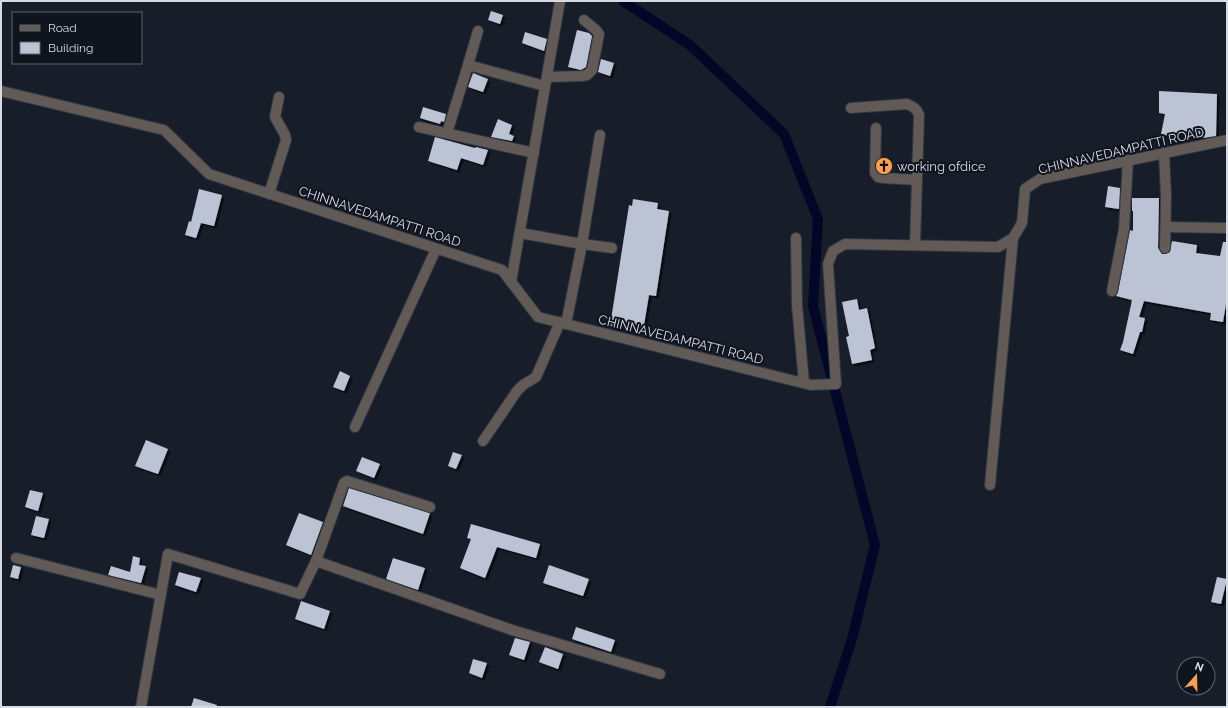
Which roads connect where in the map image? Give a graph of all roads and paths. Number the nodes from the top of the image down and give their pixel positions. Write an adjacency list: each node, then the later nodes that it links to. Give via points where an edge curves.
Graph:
1 (560, 1): 5 (street)
2 (584, 20): 5 (street, via 599,34 592,70 587,75)
3 (478, 31): 4 (street)
4 (468, 65): 5 (street); 11 (street)
5 (546, 81): 14 (street)
6 (1, 91): 18 (street, CHINNAVEDAMPATTI ROAD, via 164,130 209,174)
7 (279, 97): 18 (street, via 275,117 286,140)
8 (851, 108): 17 (street, via 907,104 918,111)
9 (419, 127): 11 (street)
10 (876, 128): 17 (street, via 875,173 878,177)
11 (447, 133): 14 (street)
12 (600, 135): 24 (street)
13 (1227, 140): 15 (street, CHINNAVEDAMPATTI ROAD)
14 (534, 153): 21 (street)
15 (1164, 153): 16 (street, CHINNAVEDAMPATTI ROAD); 19 (street)
16 (1128, 160): 23 (street, CHINNAVEDAMPATTI ROAD, via 1040,179 1025,190 1022,224); 30 (street, via 1124,228)
17 (917, 180): 25 (street)
18 (269, 194): 28 (street, CHINNAVEDAMPATTI ROAD)
19 (1166, 227): 20 (street); 27 (street)
20 (1227, 228)
21 (520, 233): 24 (street); 29 (street)
22 (796, 238): 32 (street, via 797,305)
23 (1014, 238): 25 (street, CHINNAVEDAMPATTI ROAD, via 998,247); 35 (street)
24 (582, 244): 26 (street); 31 (street)
25 (915, 245): 32 (street, CHINNAVEDAMPATTI ROAD, via 845,244 833,251 828,264 836,384)
26 (612, 248)
27 (1164, 248)
28 (436, 249): 29 (street, CHINNAVEDAMPATTI ROAD, via 502,270); 33 (street)
29 (511, 282): 31 (street, CHINNAVEDAMPATTI ROAD, via 538,317)
30 (1112, 291)
31 (563, 323): 32 (street, CHINNAVEDAMPATTI ROAD); 34 (street, via 536,377 517,391)
32 (807, 384)
33 (355, 427)
34 (483, 441)
35 (990, 485)
36 (430, 506): 38 (street, via 348,480 344,483)
37 (16, 558): 39 (street)
38 (316, 561): 39 (street, via 300,594 168,554); 40 (street, via 512,630)
39 (161, 595): 41 (street)
40 (660, 674)
41 (141, 707)

